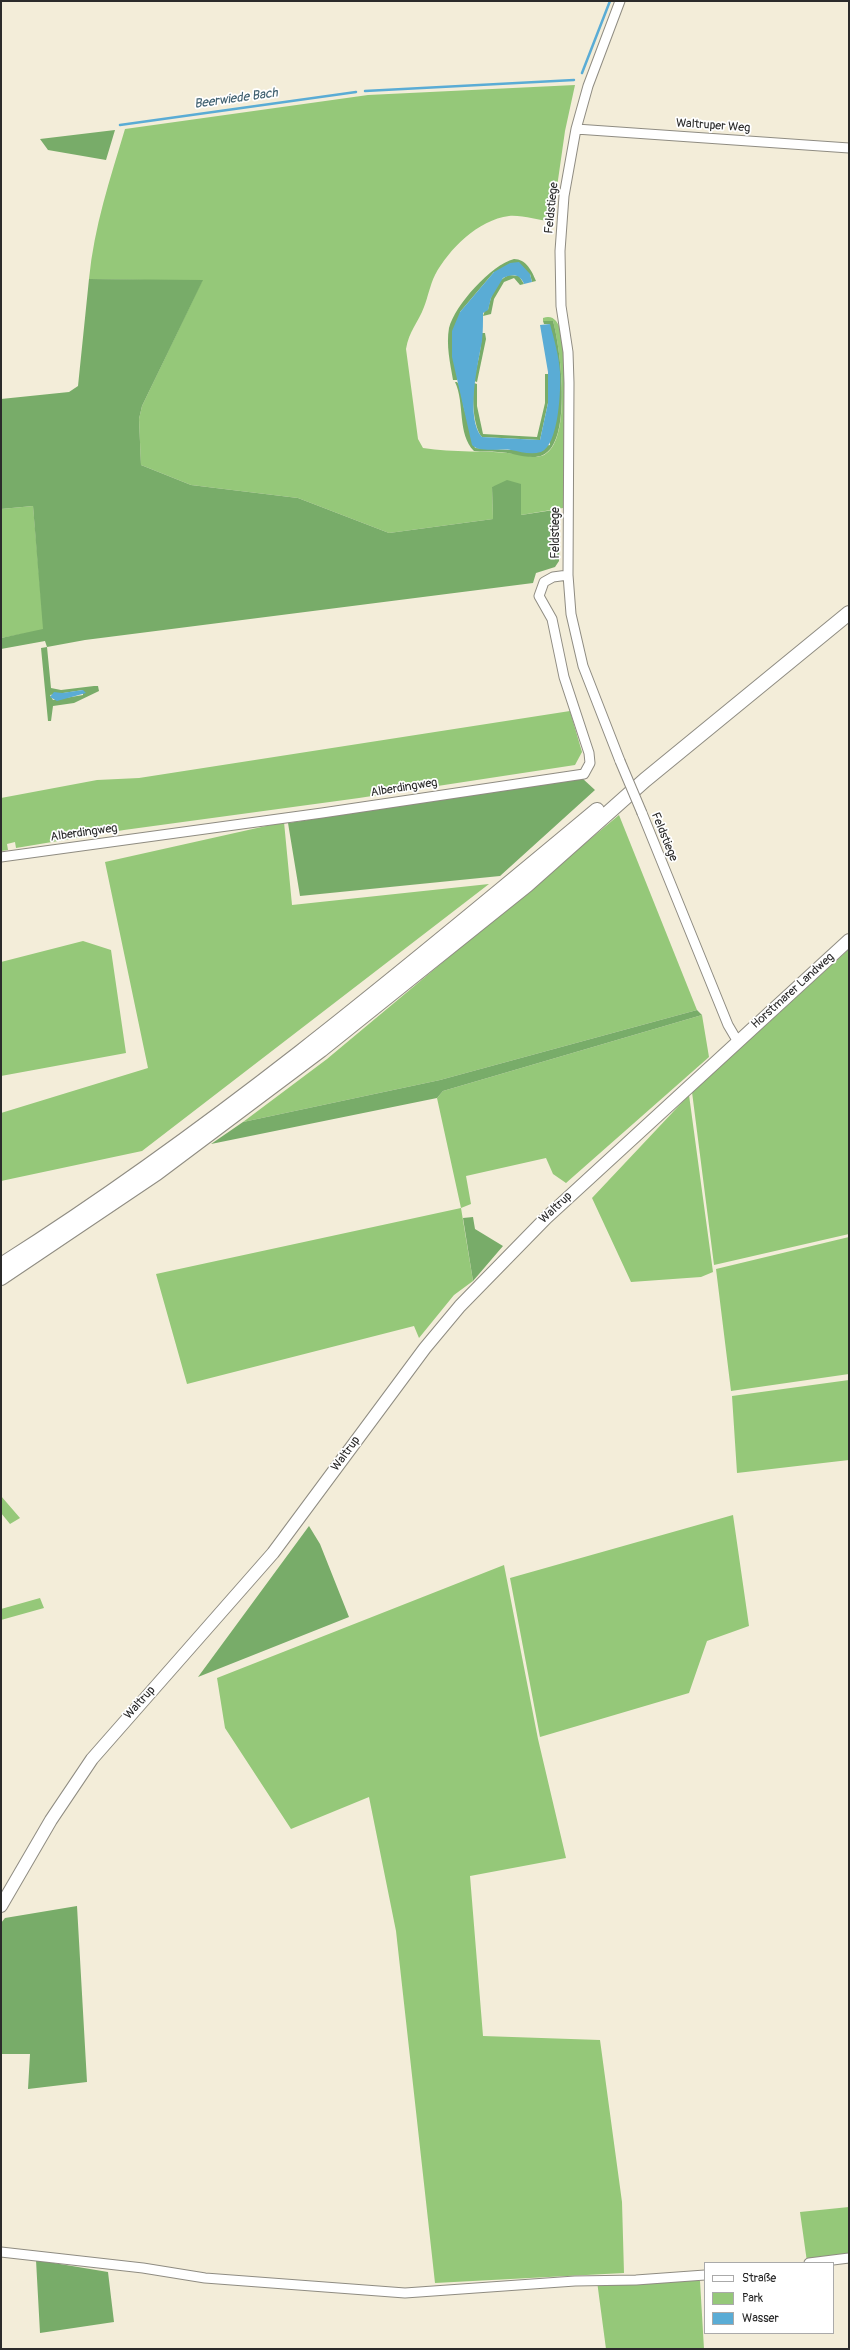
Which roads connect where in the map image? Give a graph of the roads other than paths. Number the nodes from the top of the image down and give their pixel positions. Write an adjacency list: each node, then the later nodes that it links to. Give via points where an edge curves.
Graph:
1 (620, 1): 2 (street, Feldstiege, via 588,86)
2 (576, 129): 3 (street, Waltruper Weg); 4 (street, Feldstiege, via 564,196 560,251 561,306 568,352 569,384)
3 (849, 148)
4 (568, 575): 7 (street, Alberdingweg, via 553,577 544,582 539,596 552,619 564,678 590,753 590,764 584,774); 9 (street, Feldstiege, bridge, via 571,614 581,659 728,1026)
5 (849, 602): 10 (highway, via 314,1043 155,1162)
6 (849, 613): 11 (highway, via 646,780 527,885 321,1050 157,1173)
7 (1, 857)
8 (849, 940): 9 (main road, Horstmarer Landweg)
9 (738, 1042): 12 (main road, Waltrup, via 525,1238 444,1324 272,1553 92,1759 54,1814)
10 (1, 1265)
11 (1, 1278)
12 (1, 1906)
13 (1, 2252): 16 (street, via 144,2268 205,2278 405,2293)
14 (849, 2258): 15 (street)
15 (817, 2262)
16 (704, 2275)

